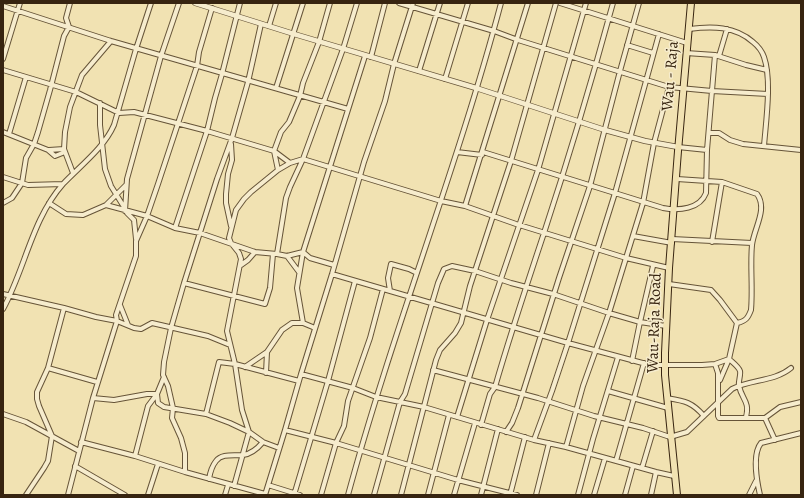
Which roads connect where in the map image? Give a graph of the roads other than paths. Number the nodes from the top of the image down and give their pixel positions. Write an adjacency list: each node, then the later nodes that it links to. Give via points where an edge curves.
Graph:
1 (20, 3): 27 (street)
2 (70, 3): 35 (street, via 66,18)
3 (151, 3): 47 (street)
4 (179, 3): 52 (street)
5 (195, 3): 25 (street)
6 (240, 3): 29 (street)
7 (276, 3): 33 (street)
8 (303, 3): 39 (street)
9 (330, 3): 43 (street)
10 (357, 3): 48 (street)
11 (385, 3): 53 (street)
12 (399, 3): 23 (street)
13 (440, 3): 28 (street)
14 (468, 3): 31 (street)
15 (501, 3): 38 (street)
16 (528, 3): 41 (street)
17 (556, 3): 46 (street)
18 (560, 3): 26 (street)
19 (586, 3): 26 (street)
20 (613, 3): 30 (street)
21 (639, 3): 34 (street)
22 (691, 3): 36 (main road, Wau - Raja)
23 (412, 5): 28 (street); 57 (street)
24 (3, 6): 27 (street)
25 (212, 8): 29 (street); 58 (street)
26 (584, 11): 30 (street); 54 (street)
27 (18, 12): 35 (street); 55 (street)
28 (436, 14): 31 (street); 61 (street)
29 (237, 16): 32 (street); 63 (street)
30 (609, 18): 34 (street); 56 (street)
31 (462, 22): 38 (street); 65 (street)
32 (261, 24): 33 (street); 67 (street)
33 (268, 26): 39 (street)
34 (634, 26): 40 (street); 45 (street)
35 (69, 27): 42 (street); 68 (street, via 64,36)
36 (689, 29): 37 (street); 44 (main road, Wau - Raja)
37 (727, 29): 51 (street); 60 (street, via 745,36 757,46 764,55)
38 (494, 31): 41 (street); 71 (street)
39 (294, 34): 43 (street); 70 (street)
40 (659, 34): 44 (street); 49 (street)
41 (518, 40): 46 (street); 77 (street)
42 (111, 41): 47 (street); 74 (street, via 82,75)
43 (319, 42): 48 (street); 76 (street)
44 (687, 42): 50 (main road, Wau - Raja)
45 (627, 46): 49 (street); 62 (street)
46 (544, 48): 54 (street); 80 (street)
47 (136, 49): 52 (street); 82 (street)
48 (343, 49): 53 (street); 78 (street)
49 (654, 53): 66 (street)
50 (686, 53): 51 (street); 72 (main road, Wau - Raja)
51 (717, 55): 60 (street); 73 (street)
52 (161, 56): 58 (street); 84 (street)
53 (368, 56): 57 (street); 81 (street)
54 (571, 56): 56 (street); 83 (street)
55 (3, 59)
56 (596, 63): 62 (street); 85 (street)
57 (394, 64): 61 (street); 113 (street, via 385,101)
58 (197, 66): 63 (street); 86 (street)
59 (3, 70): 64 (street)
60 (767, 70): 75 (street)
61 (419, 71): 65 (street)
62 (620, 71): 66 (street); 87 (street)
63 (222, 74): 67 (street); 88 (street)
64 (26, 77): 68 (street); 91 (street)
65 (445, 79): 71 (street)
66 (646, 80): 69 (street); 92 (street)
67 (248, 82): 70 (street); 93 (street)
68 (52, 84): 74 (street); 95 (street)
69 (669, 87): 72 (street); 94 (street)
70 (276, 88): 76 (street)
71 (476, 88): 77 (street); 103 (street)
72 (683, 88): 73 (street); 98 (main road, Wau - Raja)
73 (712, 91): 75 (street); 90 (street)
74 (76, 92): 79 (street); 101 (street, via 70,106)
75 (768, 94): 97 (street)
76 (300, 96): 78 (street); 102 (street)
77 (500, 96): 80 (street); 104 (street)
78 (324, 102): 81 (street); 105 (street)
79 (100, 103): 82 (street); 96 (street)
80 (527, 105): 83 (street); 106 (street)
81 (348, 109): 108 (street)
82 (119, 113): 84 (street, via 134,112); 96 (street, via 110,134)
83 (554, 114): 85 (street); 110 (street)
84 (145, 115): 86 (street); 120 (street)
85 (579, 122): 87 (street); 114 (street)
86 (178, 124): 88 (street); 132 (street)
87 (605, 130): 92 (street); 121 (street)
88 (207, 131): 93 (street); 136 (street)
89 (3, 132): 91 (street)
90 (709, 133): 97 (street, via 719,133 743,144); 99 (street)
91 (9, 134): 95 (street)
92 (631, 137): 94 (street); 122 (street)
93 (231, 140): 102 (street); 135 (street, via 232,160 228,174 226,203); 138 (street)
94 (654, 143): 98 (street); 127 (street)
95 (34, 144): 101 (street, via 56,156); 118 (street, via 26,158)
96 (102, 144): 111 (street); 123 (street, via 104,169)
97 (764, 146): 100 (street)
98 (678, 149): 99 (street); 115 (main road, Wau-Raja Road)
99 (707, 150): 116 (street)
100 (801, 150)
101 (64, 151): 111 (street)
102 (274, 151): 107 (street); 109 (street)
103 (457, 152): 104 (street); 124 (street)
104 (482, 154): 106 (street); 129 (street)
105 (303, 159): 107 (street); 108 (street); 149 (street, via 286,198)
106 (511, 161): 110 (street); 133 (street)
107 (290, 163): 109 (street)
108 (330, 168): 113 (street); 148 (street)
109 (278, 170): 135 (street, via 244,199 236,210)
110 (538, 170): 114 (street); 134 (street)
111 (73, 173): 119 (street)
112 (3, 177): 118 (street)
113 (360, 177): 124 (street); 153 (street)
114 (562, 177): 121 (street); 137 (street)
115 (677, 179): 116 (street); 130 (main road, Wau-Raja Road)
116 (707, 181): 117 (street); 130 (street, via 706,193 700,203)
117 (722, 182): 143 (street); 145 (street, via 757,194 762,202)
118 (22, 183): 119 (street); 125 (street, via 12,198)
119 (63, 184): 126 (street)
120 (126, 185): 123 (street); 131 (street)
121 (590, 186): 122 (street); 141 (street)
122 (615, 193): 127 (street); 146 (street)
123 (116, 195): 128 (street); 131 (street)
124 (441, 201): 129 (street); 158 (street)
125 (3, 203)
126 (49, 203): 128 (street, via 66,214 83,215); 169 (street, via 33,236)
127 (643, 203): 130 (street); 139 (street)
128 (106, 205): 131 (street)
129 (465, 206): 133 (street)
130 (674, 210): 142 (main road, Wau-Raja Road)
131 (125, 211): 132 (street); 140 (street, via 134,220)
132 (147, 216): 136 (street); 140 (street)
133 (492, 216): 134 (street); 156 (street)
134 (519, 225): 137 (street); 160 (street)
135 (231, 226): 144 (street)
136 (175, 228): 138 (street)
137 (544, 232): 141 (street); 164 (street)
138 (200, 233): 144 (street); 162 (street)
139 (633, 236): 142 (street); 151 (street)
140 (136, 241): 174 (street, via 136,256)
141 (571, 241): 146 (street); 168 (street)
142 (672, 241): 143 (street); 155 (main road, Wau-Raja Road)
143 (712, 242): 145 (street)
144 (231, 243): 147 (street); 152 (street, via 239,252)
145 (752, 243): 183 (street, via 751,310 748,318)
146 (597, 249): 151 (street); 173 (street)
147 (255, 252): 149 (street); 152 (street)
148 (303, 252): 150 (street); 153 (street, via 310,258); 157 (street)
149 (275, 254): 150 (street); 170 (street, via 265,304)
150 (287, 256): 157 (street)
151 (626, 258): 154 (street); 178 (street)
152 (241, 265): 170 (street)
153 (334, 265): 159 (street)
154 (653, 266): 155 (street); 181 (street)
155 (669, 268): 163 (main road, Wau-Raja Road)
156 (475, 271): 160 (street); 172 (street, via 452,266 444,269); 177 (street)
157 (299, 272): 182 (street, via 297,288)
158 (417, 273): 166 (street, via 391,264 388,278); 171 (street)
159 (332, 274): 161 (street); 188 (street)
160 (501, 280): 164 (street); 179 (street)
161 (355, 281): 165 (street); 210 (street)
162 (184, 283): 170 (street); 187 (street)
163 (669, 284): 183 (street, via 712,290); 185 (main road, Wau-Raja Road)
164 (526, 287): 168 (street); 186 (street)
165 (383, 289): 166 (street); 215 (street)
166 (390, 291): 171 (street)
167 (3, 294): 169 (street)
168 (553, 294): 173 (street); 189 (street)
169 (11, 295): 175 (street); 176 (street)
170 (233, 296): 191 (street, via 227,328)
171 (408, 296): 172 (street); 219 (street)
172 (432, 304): 177 (street); 223 (street)
173 (580, 304): 178 (street); 190 (street)
174 (120, 305): 180 (street, via 116,315); 184 (street)
175 (64, 308): 180 (street); 202 (street)
176 (3, 309)
177 (464, 313): 179 (street); 204 (street, via 455,333 440,350)
178 (609, 313): 181 (street); 192 (street)
179 (487, 320): 186 (street); 208 (street)
180 (117, 321): 184 (street); 211 (street)
181 (640, 322): 185 (street); 196 (street)
182 (303, 323): 188 (street); 193 (street, via 292,323 282,330)
183 (737, 323): 195 (street)
184 (128, 325): 187 (street, via 141,329 152,323)
185 (666, 326): 200 (main road, Wau-Raja Road)
186 (512, 327): 189 (street); 214 (street)
187 (171, 328): 191 (street, via 208,336); 207 (street, via 164,362)
188 (315, 328): 206 (street)
189 (540, 335): 190 (street); 217 (street)
190 (568, 343): 192 (street); 224 (street)
191 (230, 345): 198 (street)
192 (596, 351): 194 (street); 230 (street)
193 (267, 352): 201 (street); 205 (street)
194 (618, 357): 196 (street); 216 (street)
195 (729, 359): 199 (street); 212 (street); 213 (street, via 740,371)
196 (632, 361): 197 (street)
197 (644, 363): 200 (street); 221 (street)
198 (235, 364): 201 (street); 232 (street, via 219,362); 245 (street, via 242,410)
199 (715, 364): 200 (street); 212 (street)
200 (665, 366): 222 (main road, Wau-Raja Road)
201 (245, 367): 205 (street)
202 (48, 368): 211 (street); 248 (street, via 37,392 37,399)
203 (792, 368): 213 (street, via 773,378)
204 (433, 370): 208 (street); 227 (street)
205 (266, 373): 209 (street)
206 (301, 374): 209 (street); 210 (street)
207 (164, 377): 218 (street); 228 (street)
208 (468, 380): 214 (street); 235 (street)
209 (299, 381): 243 (street)
210 (328, 381): 215 (street); 249 (street)
211 (97, 382): 220 (street)
212 (719, 382): 225 (street)
213 (739, 386): 225 (street, via 732,389); 236 (street, via 747,403)
214 (495, 387): 217 (street); 241 (street, via 490,394)
215 (353, 388): 219 (street); 256 (street, via 344,426)
216 (608, 391): 221 (street); 237 (street)
217 (522, 393): 224 (street); 246 (street)
218 (157, 394): 220 (street, via 119,399); 228 (street, via 157,400 161,405); 264 (street, via 148,406)
219 (376, 397): 223 (street); 260 (street)
220 (93, 398): 254 (street)
221 (634, 398): 229 (street); 240 (street)
222 (667, 398): 229 (main road, Wau-Raja Road); 234 (street, via 690,403)
223 (400, 402): 227 (street); 265 (street)
224 (548, 402): 230 (street); 252 (street)
225 (719, 402): 234 (street); 236 (street, via 719,418)
226 (801, 402): 238 (street, via 780,408)
227 (424, 407): 233 (street); 269 (street)
228 (173, 408): 232 (street); 273 (street, via 172,418 184,446)
229 (668, 408): 251 (main road, Wau-Raja Road)
230 (575, 411): 237 (street); 258 (street)
231 (3, 414): 248 (street, via 26,422)
232 (206, 414): 245 (street)
233 (449, 415): 235 (street); 274 (street)
234 (704, 416): 251 (street, via 687,432)
235 (457, 417): 239 (street)
236 (746, 417): 238 (street)
237 (599, 418): 240 (street); 262 (street)
238 (765, 418): 253 (street)
239 (475, 423): 241 (street); 278 (street)
240 (626, 424): 244 (street); 267 (street)
241 (482, 425): 242 (street)
242 (498, 429): 246 (street); 283 (street)
243 (285, 430): 249 (street); 259 (street)
244 (653, 431): 251 (street); 272 (street)
245 (249, 432): 255 (street); 263 (street)
246 (506, 432): 250 (street)
247 (801, 433): 253 (street)
248 (52, 436): 261 (street); 286 (street, via 47,464)
249 (311, 436): 256 (street); 284 (street)
250 (525, 437): 252 (street); 285 (street)
251 (670, 437): 276 (main road, Wau-Raja Road)
252 (534, 440): 257 (street)
253 (775, 440): 279 (street, via 761,443 758,447)
254 (81, 442): 261 (street); 264 (street)
255 (263, 442): 259 (street); 263 (street, via 257,449)
256 (336, 443): 260 (street); 293 (street)
257 (549, 443): 258 (street); 301 (street)
258 (566, 447): 262 (street)
259 (279, 448): 281 (street)
260 (360, 450): 265 (street); 294 (street)
261 (79, 451): 270 (street)
262 (589, 453): 266 (street); 302 (street)
263 (243, 455): 277 (street, via 219,458 212,466); 282 (street)
264 (135, 456): 268 (street)
265 (385, 458): 269 (street); 295 (street)
266 (605, 458): 267 (street); 303 (street)
267 (616, 461): 271 (street)
268 (158, 464): 273 (street); 289 (street)
269 (409, 464): 274 (street); 296 (street)
270 (75, 466): 287 (street); 288 (street)
271 (633, 466): 272 (street); 304 (street)
272 (642, 468): 275 (street)
273 (185, 472): 277 (street)
274 (434, 472): 278 (street); 297 (street)
275 (656, 472): 276 (street); 305 (street)
276 (674, 476): 306 (main road, Wau-Raja Road)
277 (209, 479): 280 (street)
278 (458, 480): 283 (street); 298 (street)
279 (756, 481): 307 (street); 308 (street)
280 (228, 485): 282 (street); 290 (street)
281 (268, 485): 284 (street); 291 (street)
282 (234, 486): 291 (street)
283 (484, 486): 285 (street); 299 (street)
284 (294, 494): 292 (street)
285 (510, 494): 300 (street)
286 (26, 495)
287 (68, 495)
288 (125, 495)
289 (148, 495)
290 (225, 495)
291 (265, 495)
292 (300, 495)
293 (322, 495)
294 (348, 495)
295 (374, 495)
296 (401, 495)
297 (428, 495)
298 (454, 495)
299 (481, 495)
300 (517, 495)
301 (536, 495)
302 (578, 495)
303 (594, 495)
304 (625, 495)
305 (651, 495)
306 (677, 495)
307 (749, 495)
308 (760, 495)

